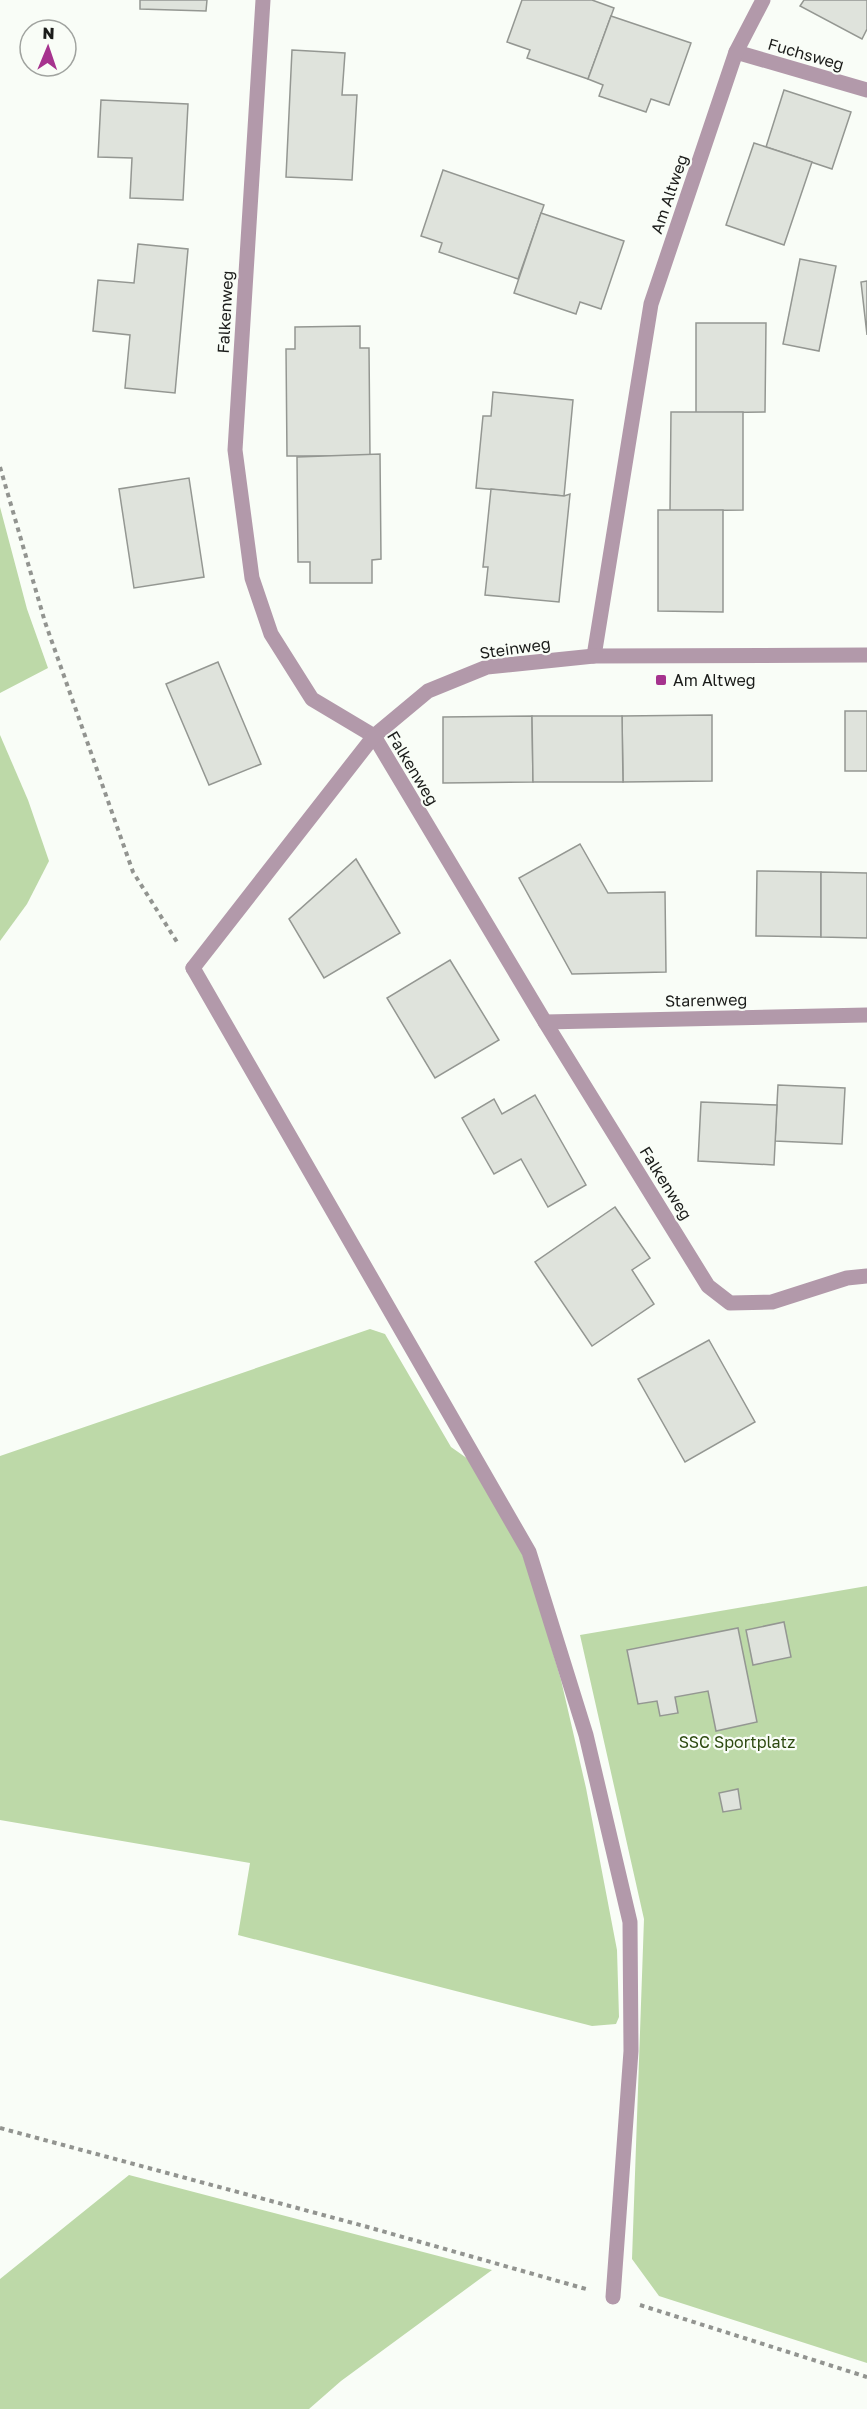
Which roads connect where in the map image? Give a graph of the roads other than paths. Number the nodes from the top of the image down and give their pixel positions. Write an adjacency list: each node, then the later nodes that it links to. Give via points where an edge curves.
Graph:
1 (263, 0): 7 (street, Falkenweg, via 235,450 252,578 271,633 312,699)
2 (763, 0): 3 (street, Am Altweg)
3 (736, 52): 4 (street, Fuchsweg); 5 (street, Am Altweg, via 651,304)
4 (867, 90)
5 (594, 656): 6 (street, Steinweg); 7 (street, Steinweg, via 487,667 428,691)
6 (867, 656)
7 (374, 736): 9 (street, Falkenweg); 11 (street, Steinweg, via 193,968 530,1552 586,1736 630,1922 631,2051)
8 (867, 1015): 9 (street, Starenweg)
9 (545, 1022): 10 (street, Falkenweg, via 708,1286 730,1303 772,1302 847,1278)
10 (867, 1276)
11 (613, 2297)

